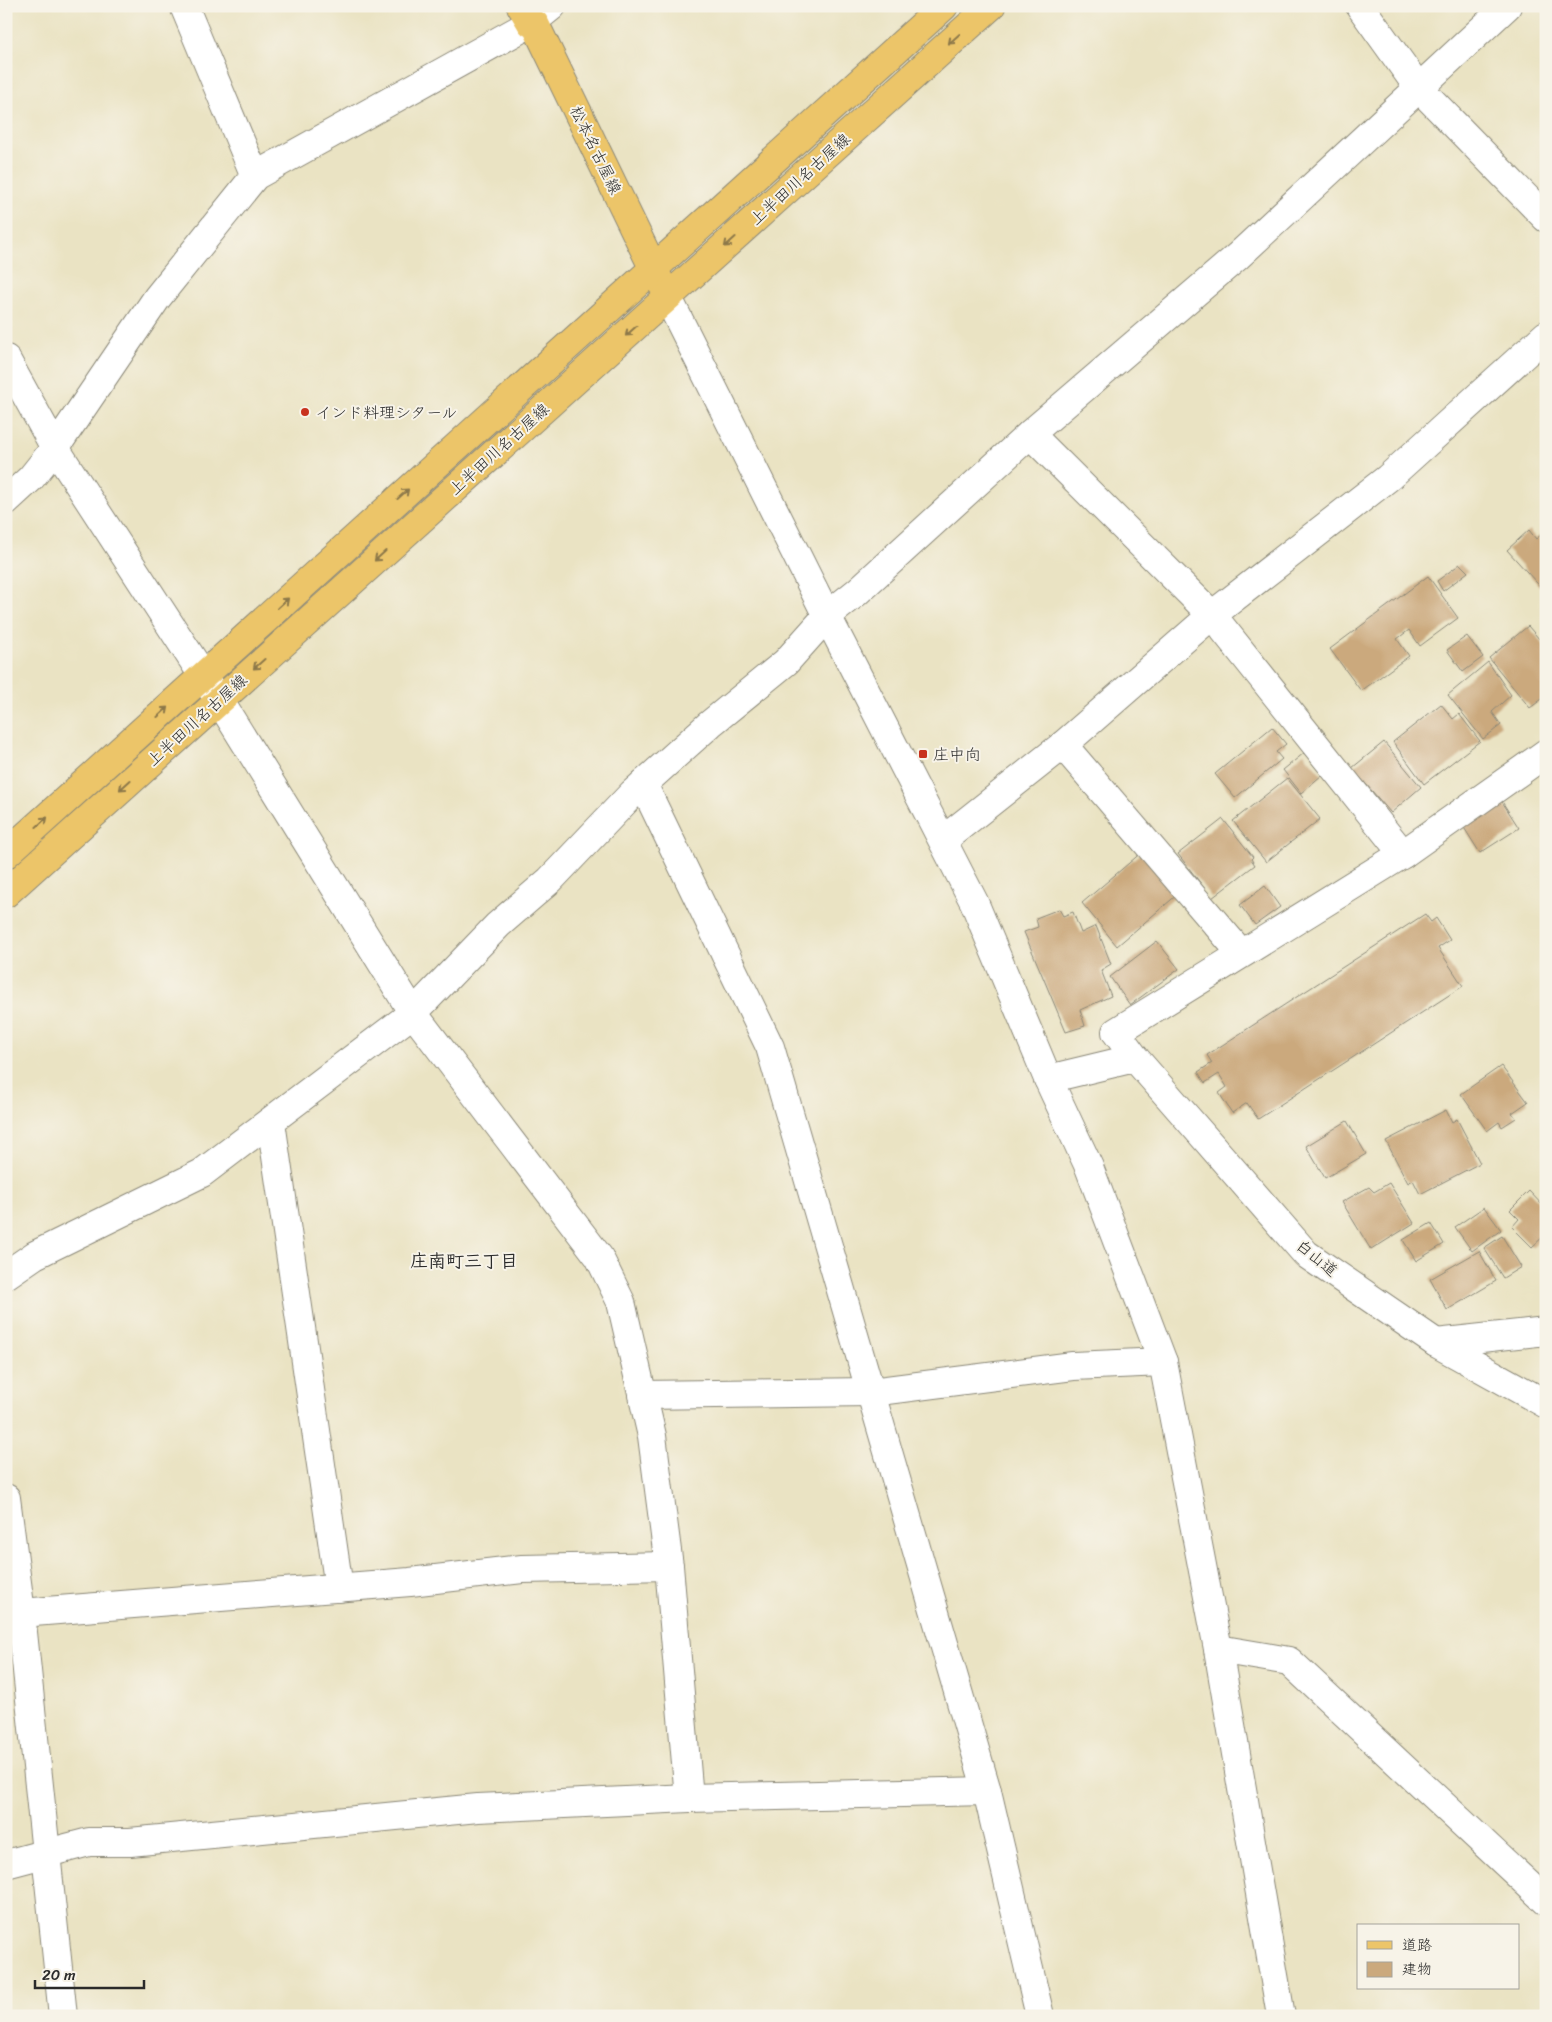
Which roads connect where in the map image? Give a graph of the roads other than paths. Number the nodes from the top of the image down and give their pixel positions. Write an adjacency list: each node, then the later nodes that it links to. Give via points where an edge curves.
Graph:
1 (184, 6): 9 (street)
2 (552, 6): 7 (street)
3 (944, 6): 11 (main road, 上半田川名古屋線)
4 (991, 6): 12 (main road, 上半田川名古屋線, one-way to 12)
5 (1360, 6): 8 (street)
6 (1507, 6): 8 (street)
7 (526, 15): 9 (street); 11 (main road, 松本名古屋線, via 535,24)
8 (1418, 87): 10 (street); 15 (street, via 1238,256)
9 (255, 176): 16 (street, via 158,298)
10 (1546, 218)
11 (653, 268): 12 (main road, 松本名古屋線); 20 (main road, 上半田川名古屋線, one-way to 11)
12 (668, 298): 19 (street); 21 (main road, 上半田川名古屋線, one-way to 21)
13 (1546, 335): 18 (street, via 1388,478)
14 (6, 359): 16 (street)
15 (1030, 434): 18 (street); 19 (street)
16 (55, 448): 17 (street, via 31,478); 20 (street)
17 (6, 501)
18 (1212, 615): 22 (street); 27 (street)
19 (827, 616): 24 (street, via 786,662); 25 (street)
20 (203, 676): 21 (street); 26 (main road, 上半田川名古屋線, one-way to 20)
21 (219, 700): 28 (main road, 上半田川名古屋線, one-way to 28); 30 (street)
22 (1063, 745): 25 (street); 29 (street)
23 (1546, 753): 27 (street)
24 (643, 784): 30 (street, via 550,880 498,924); 38 (street, via 770,1047)
25 (942, 840): 32 (street, via 974,902)
26 (6, 854)
27 (1403, 854): 29 (street)
28 (6, 892)
29 (1241, 953): 31 (street, 白山道, via 1116,1032)
30 (413, 1013): 33 (street); 39 (street, via 599,1257 621,1302)
31 (1135, 1058): 32 (street); 36 (street, 白山道, via 1306,1254)
32 (1048, 1079): 37 (street, via 1089,1167)
33 (271, 1122): 34 (street, via 202,1173 35,1255); 44 (street)
34 (6, 1275)
35 (1546, 1332): 36 (street)
36 (1436, 1343): 40 (street, 白山道)
37 (1163, 1362): 38 (street, via 1073,1366); 46 (street)
38 (871, 1392): 39 (street); 47 (street)
39 (642, 1396): 43 (street, via 652,1436)
40 (1546, 1404)
41 (6, 1498): 42 (street)
42 (9, 1538): 45 (street)
43 (669, 1566): 44 (street, via 522,1569); 48 (street)
44 (339, 1588): 45 (street)
45 (21, 1613): 49 (street)
46 (1218, 1649): 51 (street, via 1289,1661); 54 (street)
47 (987, 1791): 48 (street); 53 (street)
48 (689, 1798): 49 (street, via 478,1808 130,1842 89,1842)
49 (45, 1852): 50 (street); 52 (street)
50 (6, 1864)
51 (1546, 1901)
52 (63, 2016)
53 (1040, 2016)
54 (1281, 2016)

